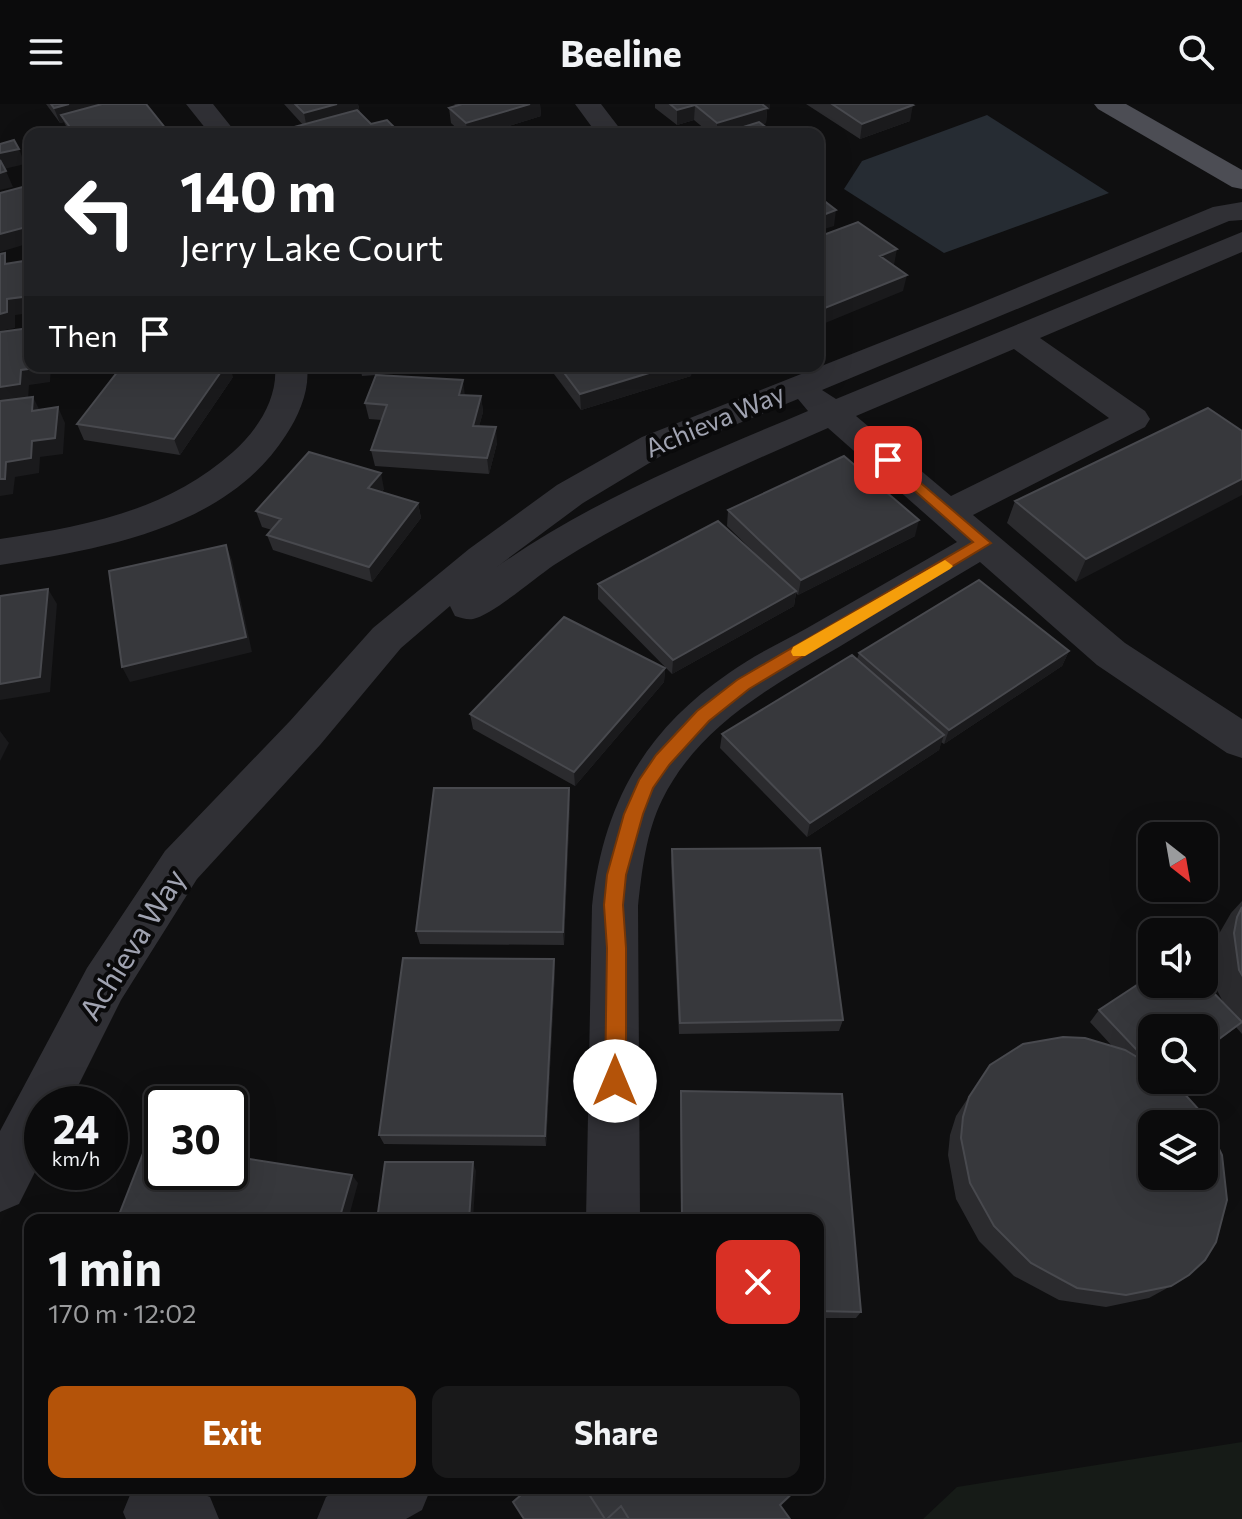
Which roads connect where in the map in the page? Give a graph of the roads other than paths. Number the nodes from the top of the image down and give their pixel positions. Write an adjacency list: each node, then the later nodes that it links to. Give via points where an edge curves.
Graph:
1 (199, 104): 4 (street)
2 (588, 104): 5 (street)
3 (1107, 104): 6 (main road)
4 (219, 128)
5 (606, 128)
6 (1242, 181)
7 (1242, 211): 10 (street, Achieva Way, via 1223,213 984,313)
8 (1242, 241): 9 (street, Achieva Way)
9 (1017, 336): 13 (street, Achieva Way); 14 (street, via 1133,419)
10 (824, 364)
11 (292, 372): 16 (street, via 274,431 228,478 164,515 72,541)
12 (787, 376): 13 (street); 17 (street, Achieva Way, via 570,494 482,558 387,638)
13 (832, 413): 14 (street); 17 (street, Achieva Way, via 606,518 506,577)
14 (949, 512): 15 (street)
15 (984, 543): 18 (street, via 1111,654); 20 (street, via 743,684 682,736 645,785 620,859 613,905)
16 (0, 552)
17 (305, 733): 19 (street, Achieva Way, via 181,865 104,984)
18 (1242, 741)
19 (0, 1185)
20 (613, 1214)
21 (390, 1494): 22 (street)
22 (348, 1519)

